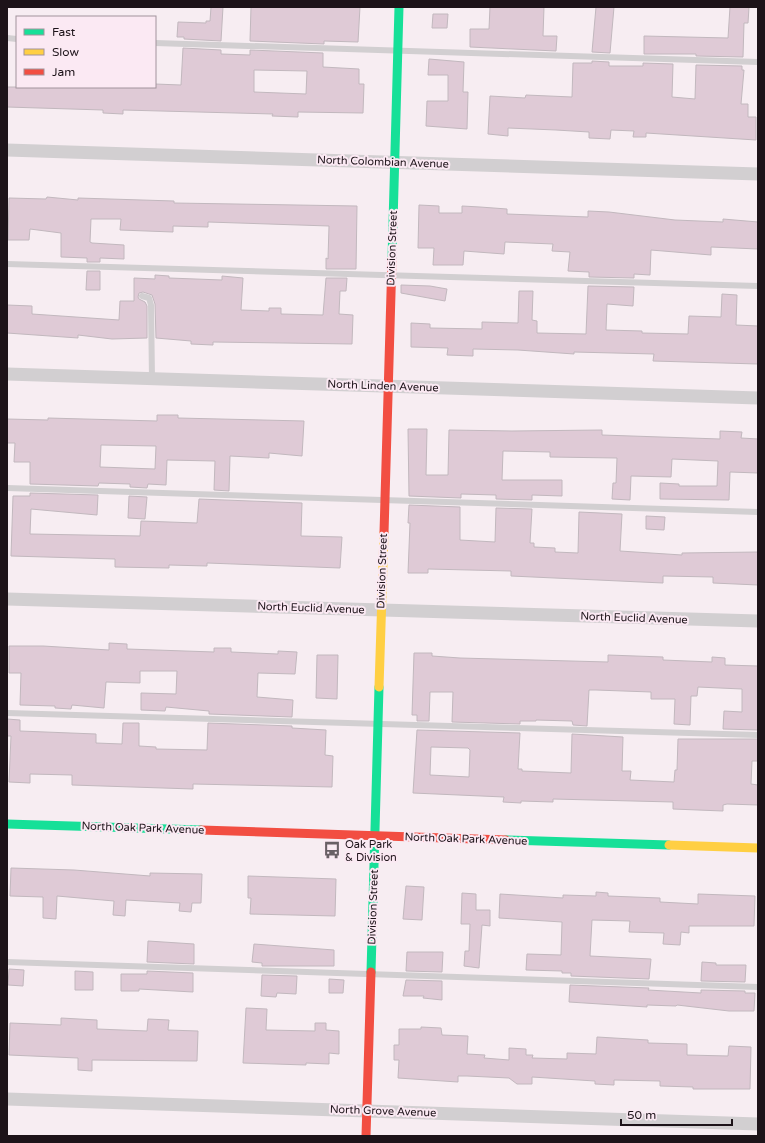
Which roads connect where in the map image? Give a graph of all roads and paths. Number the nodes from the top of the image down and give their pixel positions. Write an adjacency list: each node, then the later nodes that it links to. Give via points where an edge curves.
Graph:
1 (399, 7): 3 (street, Division Street)
2 (156, 43): 3 (lane)
3 (398, 50): 4 (lane); 6 (street, Division Street)
4 (758, 62)
5 (7, 150): 6 (street, North Colombian Avenue)
6 (394, 162): 7 (street, North Colombian Avenue); 9 (street, Division Street)
7 (758, 174)
8 (7, 264): 9 (lane)
9 (391, 275): 10 (lane); 14 (street, Division Street)
10 (758, 286)
11 (142, 296): 13 (lane, via 149,298 151,305)
12 (7, 374): 13 (street, North Linden Avenue)
13 (152, 379): 14 (street, North Linden Avenue)
14 (388, 386): 15 (street, North Linden Avenue); 17 (street, Division Street)
15 (758, 398)
16 (7, 488): 17 (lane)
17 (384, 500): 18 (lane); 20 (street, Division Street)
18 (758, 512)
19 (7, 599): 20 (street, North Euclid Avenue)
20 (381, 610): 21 (street, North Euclid Avenue); 23 (street, Division Street)
21 (758, 622)
22 (7, 713): 23 (lane)
23 (378, 724): 24 (lane); 26 (street, Division Street)
24 (758, 735)
25 (7, 824): 26 (street, North Oak Park Avenue)
26 (375, 836): 27 (street, North Oak Park Avenue); 29 (street, Division Street)
27 (758, 848)
28 (7, 962): 29 (lane)
29 (370, 974): 30 (lane); 32 (street, Division Street)
30 (758, 987)
31 (7, 1099): 32 (street, North Grove Avenue)
32 (367, 1110): 33 (street, North Grove Avenue); 34 (street, Division Street)
33 (758, 1124)
34 (366, 1136)

